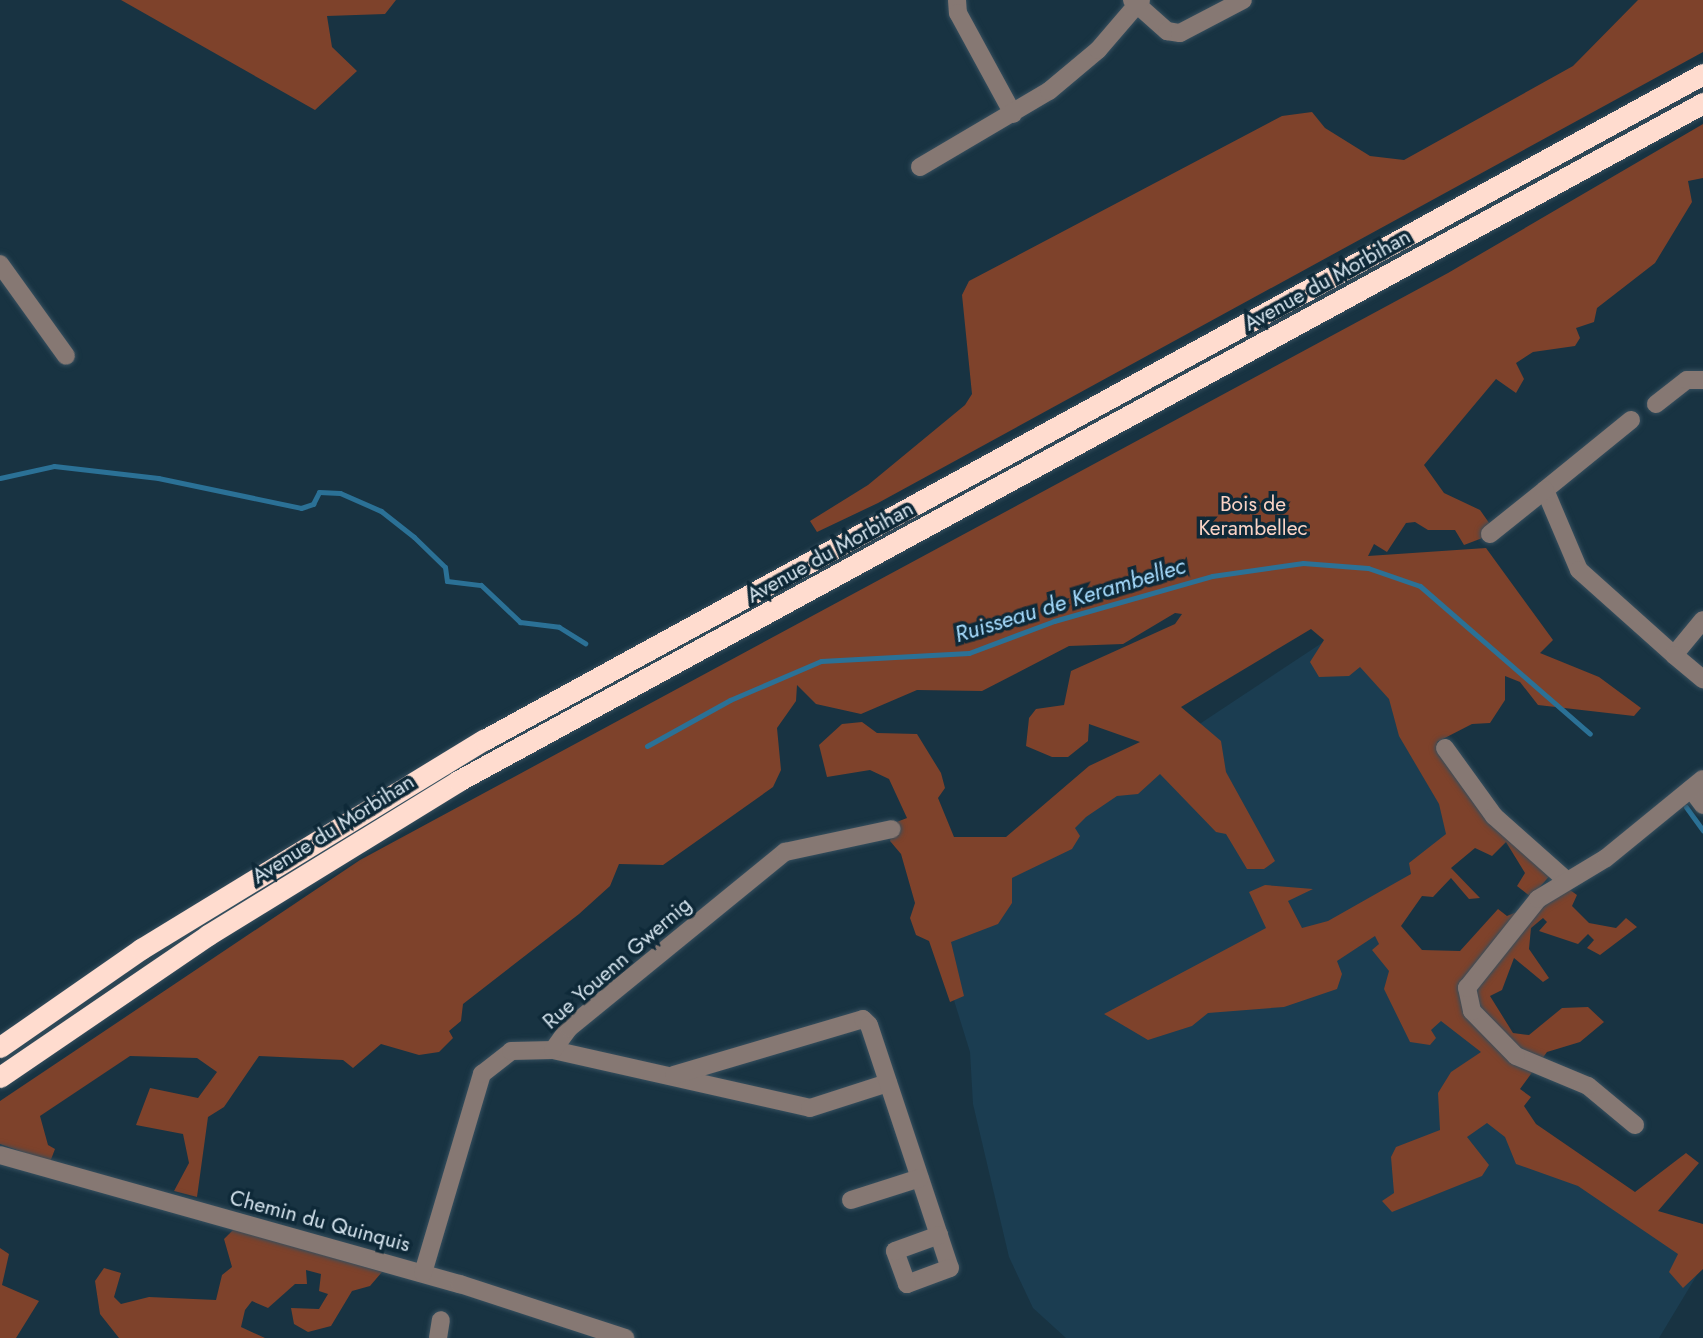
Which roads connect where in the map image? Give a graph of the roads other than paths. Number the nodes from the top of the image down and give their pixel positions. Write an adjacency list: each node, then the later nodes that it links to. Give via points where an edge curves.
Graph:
1 (957, 0): 6 (street, via 958,13)
2 (1243, 0): 3 (street, via 1180,33 1167,31)
3 (1137, 2): 6 (street, via 1098,50)
4 (1703, 74): 23 (highway, Avenue du Morbihan, via 484,740 141,949)
5 (1703, 103): 26 (highway, Avenue du Morbihan, via 458,781 208,935)
6 (1013, 114): 7 (street)
7 (920, 167)
8 (0, 264): 9 (street)
9 (66, 356)
10 (1703, 380): 11 (street, via 1687,380)
11 (1656, 404)
12 (1631, 421): 13 (street)
13 (1545, 490): 14 (street); 16 (street, via 1579,570)
14 (1490, 534)
15 (1703, 621): 16 (street)
16 (1674, 655): 17 (street)
17 (1703, 679)
18 (1445, 748): 22 (street, via 1494,816)
19 (1697, 784): 20 (street); 22 (street, via 1606,858)
20 (1703, 806)
21 (892, 829): 24 (street, Rue Youenn Gwernig, via 785,852 569,1028)
22 (1566, 880): 28 (street, via 1538,899 1484,960 1469,981 1466,1000 1516,1056 1588,1086)
23 (0, 1047)
24 (553, 1050): 25 (street); 33 (street, Rue Youenn Gwernig, via 511,1051 478,1080)
25 (674, 1075): 27 (street, via 810,1108); 27 (street, via 859,1017 869,1025)
26 (0, 1077)
27 (888, 1083): 30 (street)
28 (1635, 1125)
29 (0, 1156): 33 (street, Chemin du Quinquis)
30 (920, 1178): 31 (street); 32 (street)
31 (850, 1200)
32 (939, 1235)
33 (423, 1273): 34 (street, Chemin du Quinquis)
34 (625, 1338)

